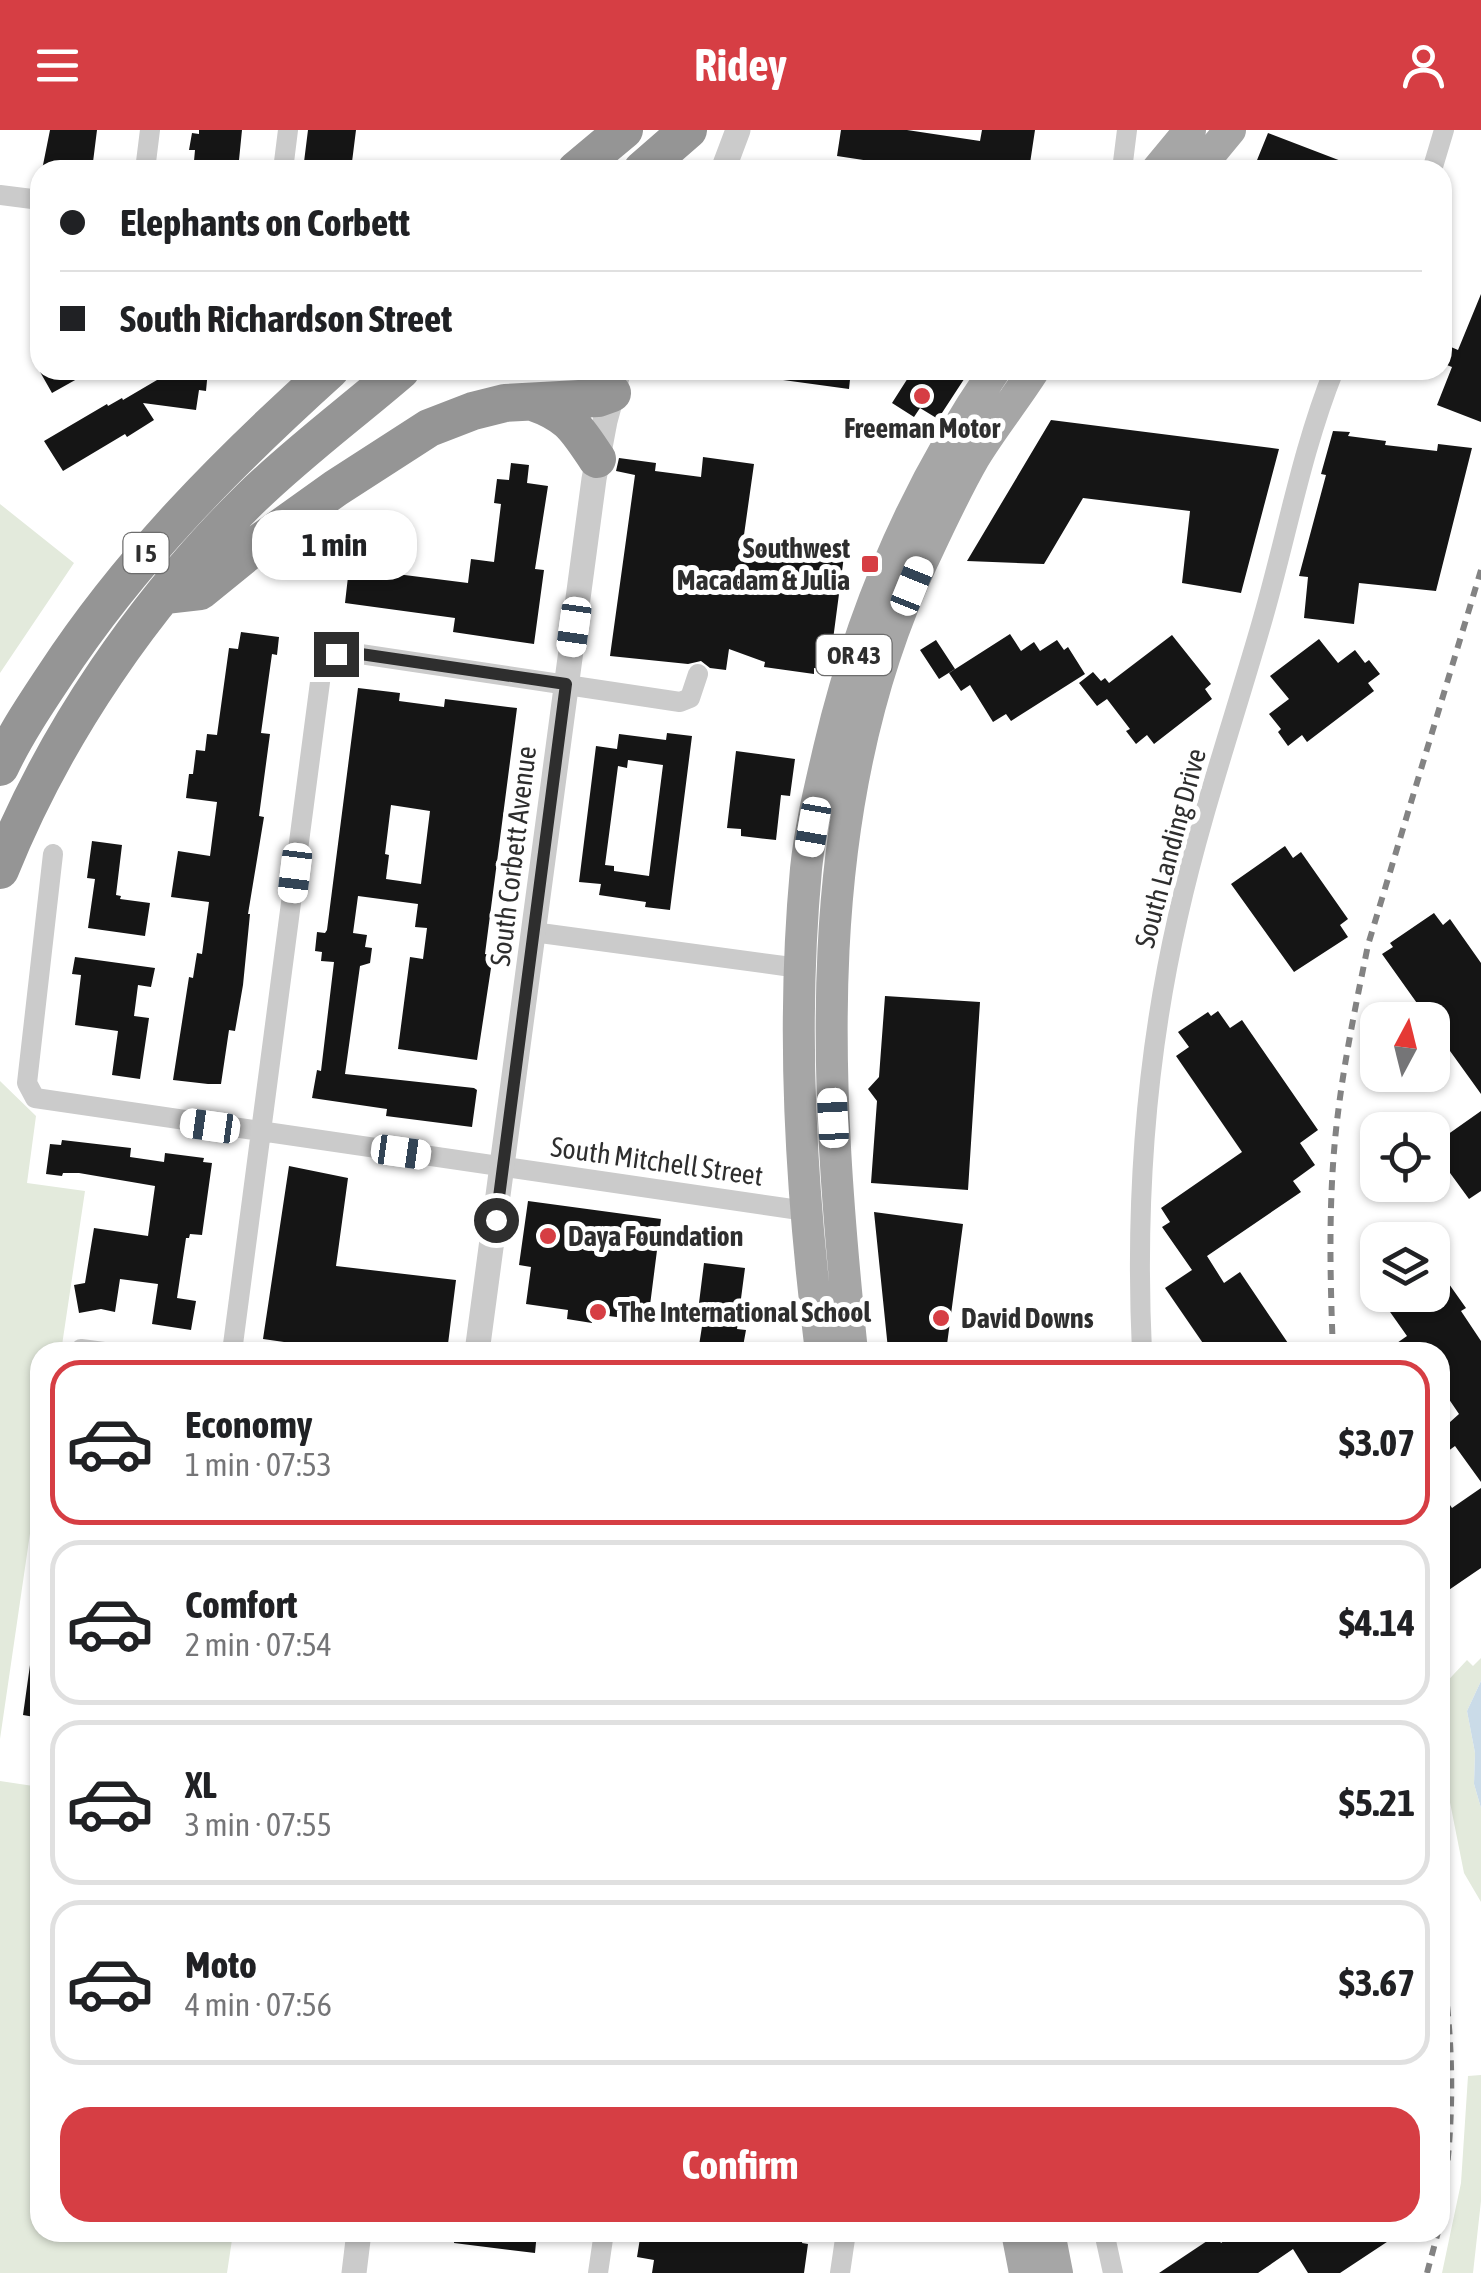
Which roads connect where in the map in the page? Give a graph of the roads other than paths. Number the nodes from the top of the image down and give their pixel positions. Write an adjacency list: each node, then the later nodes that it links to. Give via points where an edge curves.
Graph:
1 (150, 130): 10 (street)
2 (288, 130): 11 (street)
3 (624, 130): 12 (highway)
4 (688, 130): 13 (highway)
5 (738, 130): 14 (street)
6 (1127, 130): 15 (street)
7 (1190, 130): 16 (main road)
8 (1230, 130): 17 (main road)
9 (1444, 130): 18 (street)
10 (146, 160)
11 (284, 160)
12 (588, 160)
13 (654, 160)
14 (727, 160)
15 (1123, 160)
16 (1165, 160)
17 (1205, 160)
18 (1435, 160)
19 (0, 195): 20 (street)
20 (30, 199)
21 (319, 380): 32 (highway, I 5, via 169,524 89,623)
22 (389, 380): 29 (highway, I 5, via 252,498)
23 (988, 380): 36 (main road, OR 43, via 910,514 852,658 806,865)
24 (1026, 380): 37 (main road, OR 43, via 963,480 882,667 854,778 840,871)
25 (1331, 380): 45 (street, South Landing Drive, via 1196,846 1162,995 1140,1198)
26 (616, 381): 27 (highway, via 598,398); 28 (street, South Corbett Avenue)
27 (533, 402): 28 (highway, via 558,411); 29 (highway, via 473,411 430,428 320,499 200,592)
28 (597, 459): 31 (street, South Corbett Avenue)
29 (165, 596): 34 (highway, I 5, via 79,711)
30 (698, 674): 31 (street, via 690,698 680,702)
31 (566, 684): 35 (street, South Corbett Avenue); 38 (street, via 347,652 328,659 320,677)
32 (0, 767)
33 (53, 854): 38 (street, South Mitchell Street, via 31,1094)
34 (0, 870)
35 (533, 932): 36 (street); 39 (street, South Corbett Avenue)
36 (800, 968): 37 (main road, via 814,979 823,1002); 40 (main road, OR 43)
37 (831, 1062): 44 (main road, OR 43)
38 (262, 1133): 39 (street, South Mitchell Street); 41 (street)
39 (503, 1166): 40 (street, South Mitchell Street); 42 (street, South Corbett Avenue)
40 (806, 1210): 43 (main road, OR 43)
41 (233, 1342)
42 (479, 1342)
43 (820, 1342)
44 (851, 1342)
45 (1142, 1342)
46 (359, 2242): 52 (street)
47 (603, 2242): 53 (street)
48 (845, 2242): 54 (street)
49 (1019, 2242): 55 (main road)
50 (1050, 2242): 56 (main road)
51 (1106, 2242): 57 (street)
52 (359, 2272)
53 (598, 2273)
54 (840, 2273)
55 (1025, 2273)
56 (1057, 2273)
57 (1113, 2273)

